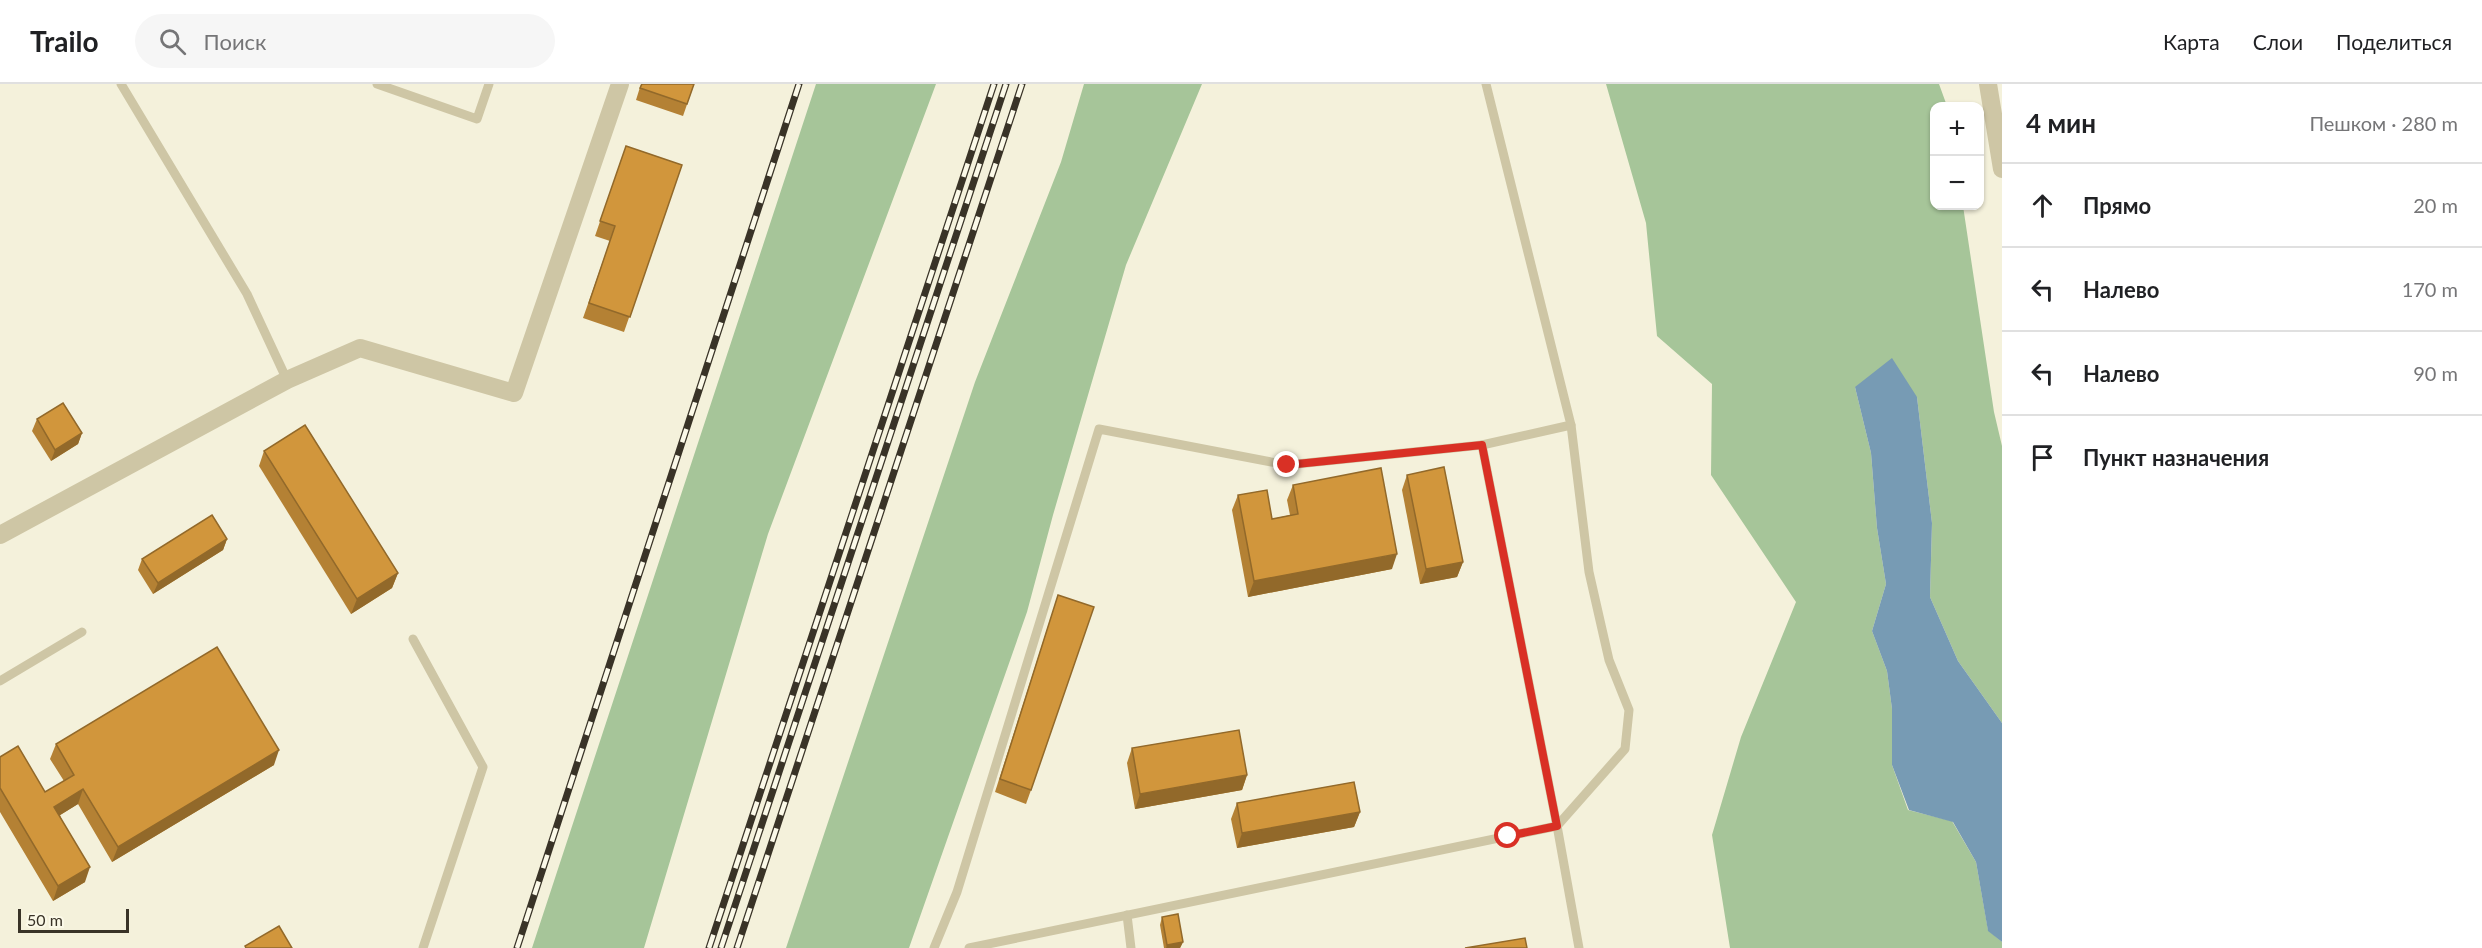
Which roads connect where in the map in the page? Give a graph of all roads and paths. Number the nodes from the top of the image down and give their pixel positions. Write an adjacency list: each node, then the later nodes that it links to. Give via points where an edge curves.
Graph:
1 (121, 84): 8 (lane, via 247,294)
2 (377, 84): 3 (lane, via 477,119)
3 (489, 84)
4 (620, 84): 8 (street, via 514,393 360,348)
5 (1486, 84): 9 (lane)
6 (1988, 84): 7 (street)
7 (2002, 169)
8 (287, 380): 11 (street)
9 (1571, 425): 10 (lane); 16 (lane, via 1589,572 1609,660 1629,710 1625,749)
10 (1482, 445): 16 (lane); 19 (lane, via 1287,465 1099,429 957,892)
11 (0, 535)
12 (82, 632): 14 (lane)
13 (413, 639): 18 (lane, via 483,767)
14 (0, 681)
15 (1555, 813): 16 (lane)
16 (1557, 826): 17 (lane); 22 (lane)
17 (1127, 915): 20 (lane); 21 (lane)
18 (423, 948)
19 (934, 948)
20 (969, 948)
21 (1131, 948)
22 (1579, 948)

